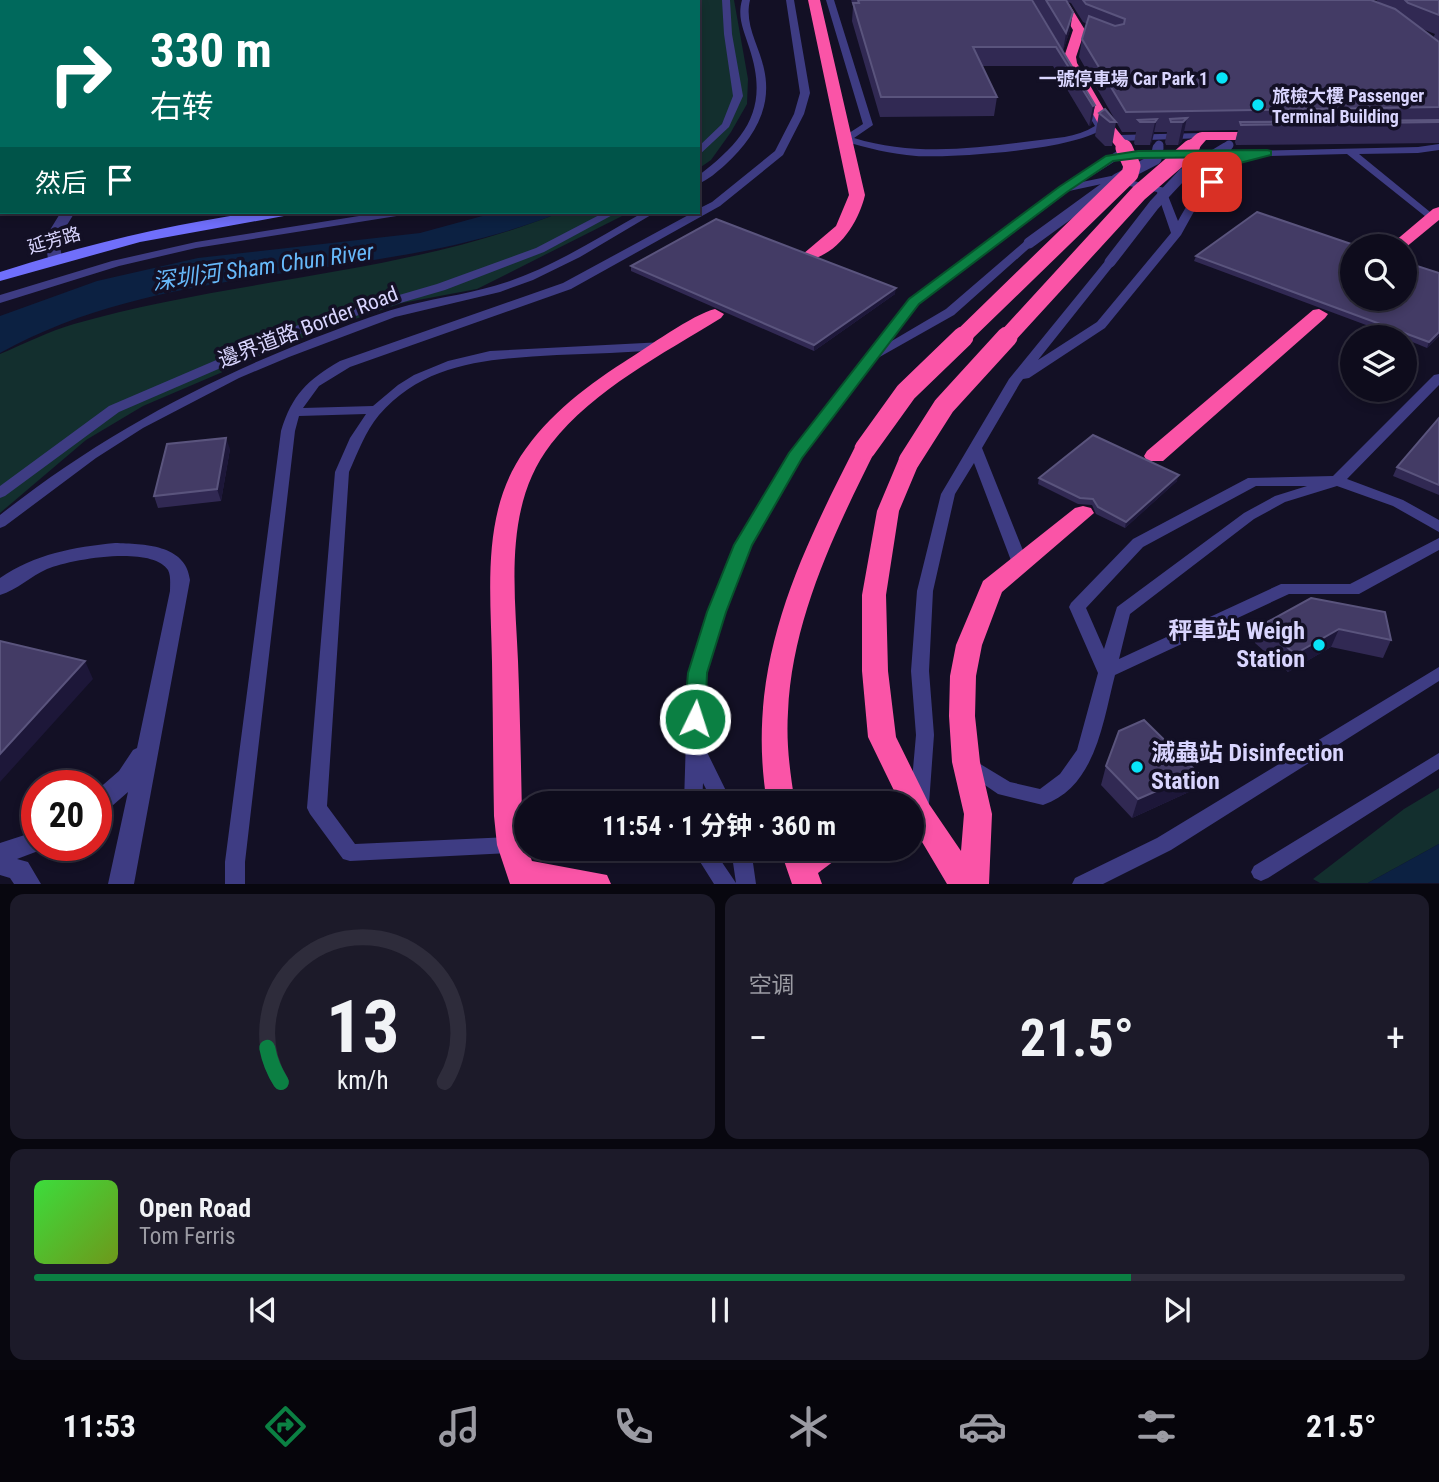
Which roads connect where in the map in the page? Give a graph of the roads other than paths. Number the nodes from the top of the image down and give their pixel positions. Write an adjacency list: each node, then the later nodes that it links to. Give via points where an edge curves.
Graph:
1 (726, 0): 18 (lane, via 738,96 726,125)
2 (746, 0): 21 (lane, via 743,16 762,68 762,103 741,143)
3 (790, 0): 30 (lane, via 804,103 779,153)
4 (814, 0): 11 (highway)
5 (830, 0): 11 (lane, via 868,125)
6 (1065, 6): 12 (highway, via 1084,27 1071,64 1107,127)
7 (1060, 58): 11 (lane, via 1100,127 1091,134 972,153 928,154 870,148)
8 (1439, 134): 9 (highway)
9 (1388, 135)
10 (1282, 136): 14 (highway)
11 (846, 139): 34 (highway, via 857,195 854,210 841,232)
12 (1124, 143): 14 (lane); 20 (lane); 64 (highway, bridge, via 1130,174 906,392 865,449 825,531 786,642 773,724)
13 (1229, 145): 43 (lane, bridge, via 1183,174)
14 (1201, 146): 17 (lane); 19 (lane); 65 (highway, bridge, via 1166,167 1139,193 944,406 909,461 888,511 874,595 882,737)
15 (1439, 147): 16 (lane)
16 (1346, 148): 19 (lane); 31 (lane)
17 (1168, 149): 20 (lane); 23 (lane, via 1195,184); 41 (lane, bridge, via 1117,178 1029,243 950,312)
18 (700, 151)
19 (1267, 153): 23 (lane, via 1223,167)
20 (1110, 158): 22 (lane)
21 (700, 179)
22 (1063, 190): 32 (lane, via 1111,179 1161,190); 41 (lane, via 914,302)
23 (1197, 196): 32 (lane)
24 (67, 214): 35 (street, via 51,237)
25 (273, 214): 35 (main road, 延芳路)
26 (390, 214): 37 (lane, via 196,245)
27 (609, 214): 49 (lane, via 540,250 441,287 307,326 114,409)
28 (647, 214): 51 (lane, 邊界道路 Border Road, via 510,285 393,314 217,382 81,458)
29 (699, 214): 45 (lane, via 567,286 345,364 304,392)
30 (700, 214)
31 (1435, 215): 33 (highway)
32 (1177, 233): 43 (lane, via 1101,325)
33 (1412, 234)
34 (812, 254)
35 (55, 259): 36 (main road, 延芳路)
36 (0, 277)
37 (0, 299)
38 (715, 314): 40 (highway)
39 (1319, 314): 47 (highway)
40 (664, 346): 44 (lane, via 461,360 408,384); 74 (highway, via 596,392 544,440 514,492 503,552 508,816)
41 (867, 360): 59 (lane, via 794,456 743,545 698,673)
42 (1439, 378): 48 (lane)
43 (1014, 382): 46 (lane)
44 (377, 410): 45 (lane); 74 (lane, via 362,429 342,472 317,808 349,853)
45 (293, 412): 78 (lane)
46 (975, 449): 54 (lane); 66 (lane, via 948,494 925,592 920,671 925,735)
47 (1155, 456)
48 (1337, 481): 52 (lane, via 1398,503); 56 (lane, via 1280,499 1249,516 1123,611); 56 (lane, via 1253,481 1138,543 1077,607)
49 (0, 493)
50 (1083, 513): 54 (highway)
51 (0, 523)
52 (1439, 527)
53 (1439, 542): 56 (lane, via 1353,590 1287,588)
54 (1020, 564): 61 (highway, via 992,587 969,645 963,676)
55 (0, 588): 58 (street, via 42,563 77,554 149,551 172,561 178,568 180,591)
56 (1106, 672): 61 (lane, via 1086,752 1067,779 1043,797 1005,789)
57 (1439, 673): 84 (lane, via 1164,844)
58 (149, 737): 67 (street, via 127,778); 77 (street)
59 (693, 741): 62 (lane); 63 (lane)
60 (1439, 760): 75 (lane)
61 (966, 762): 83 (highway, via 978,814)
62 (693, 791)
63 (716, 791)
64 (778, 791)
65 (905, 791)
66 (923, 791)
67 (112, 792)
68 (924, 830): 82 (highway, via 949,857)
69 (21, 847): 70 (street)
70 (0, 854)
71 (710, 861): 80 (lane)
72 (743, 861): 81 (lane)
73 (0, 863): 76 (street, via 19,870)
74 (519, 867): 79 (highway)
75 (1261, 872)
76 (29, 884)
77 (121, 884)
78 (235, 884)
79 (596, 884)
80 (726, 884)
81 (746, 884)
82 (963, 884)
83 (974, 884)
84 (1082, 884)

